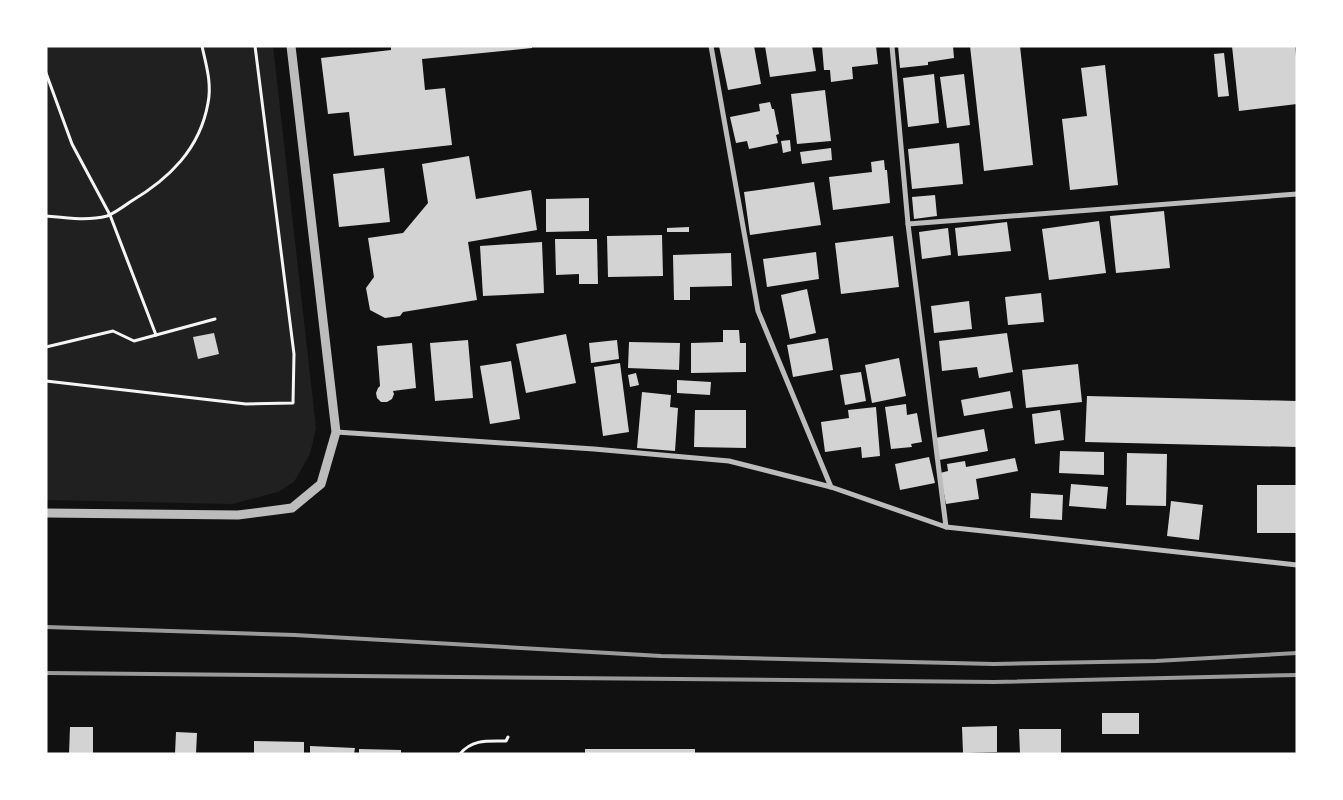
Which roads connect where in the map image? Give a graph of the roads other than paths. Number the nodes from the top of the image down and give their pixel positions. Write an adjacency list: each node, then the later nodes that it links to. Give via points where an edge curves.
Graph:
1 (291, 46): 6 (street)
2 (711, 46): 7 (street, via 758,311)
3 (892, 46): 5 (street)
4 (1297, 194): 5 (street)
5 (908, 224): 9 (street)
6 (336, 432): 7 (street, via 729,461); 8 (street, via 321,484 292,508 238,515)
7 (831, 487): 9 (street)
8 (46, 513)
9 (946, 527): 10 (street)
10 (1297, 565)

